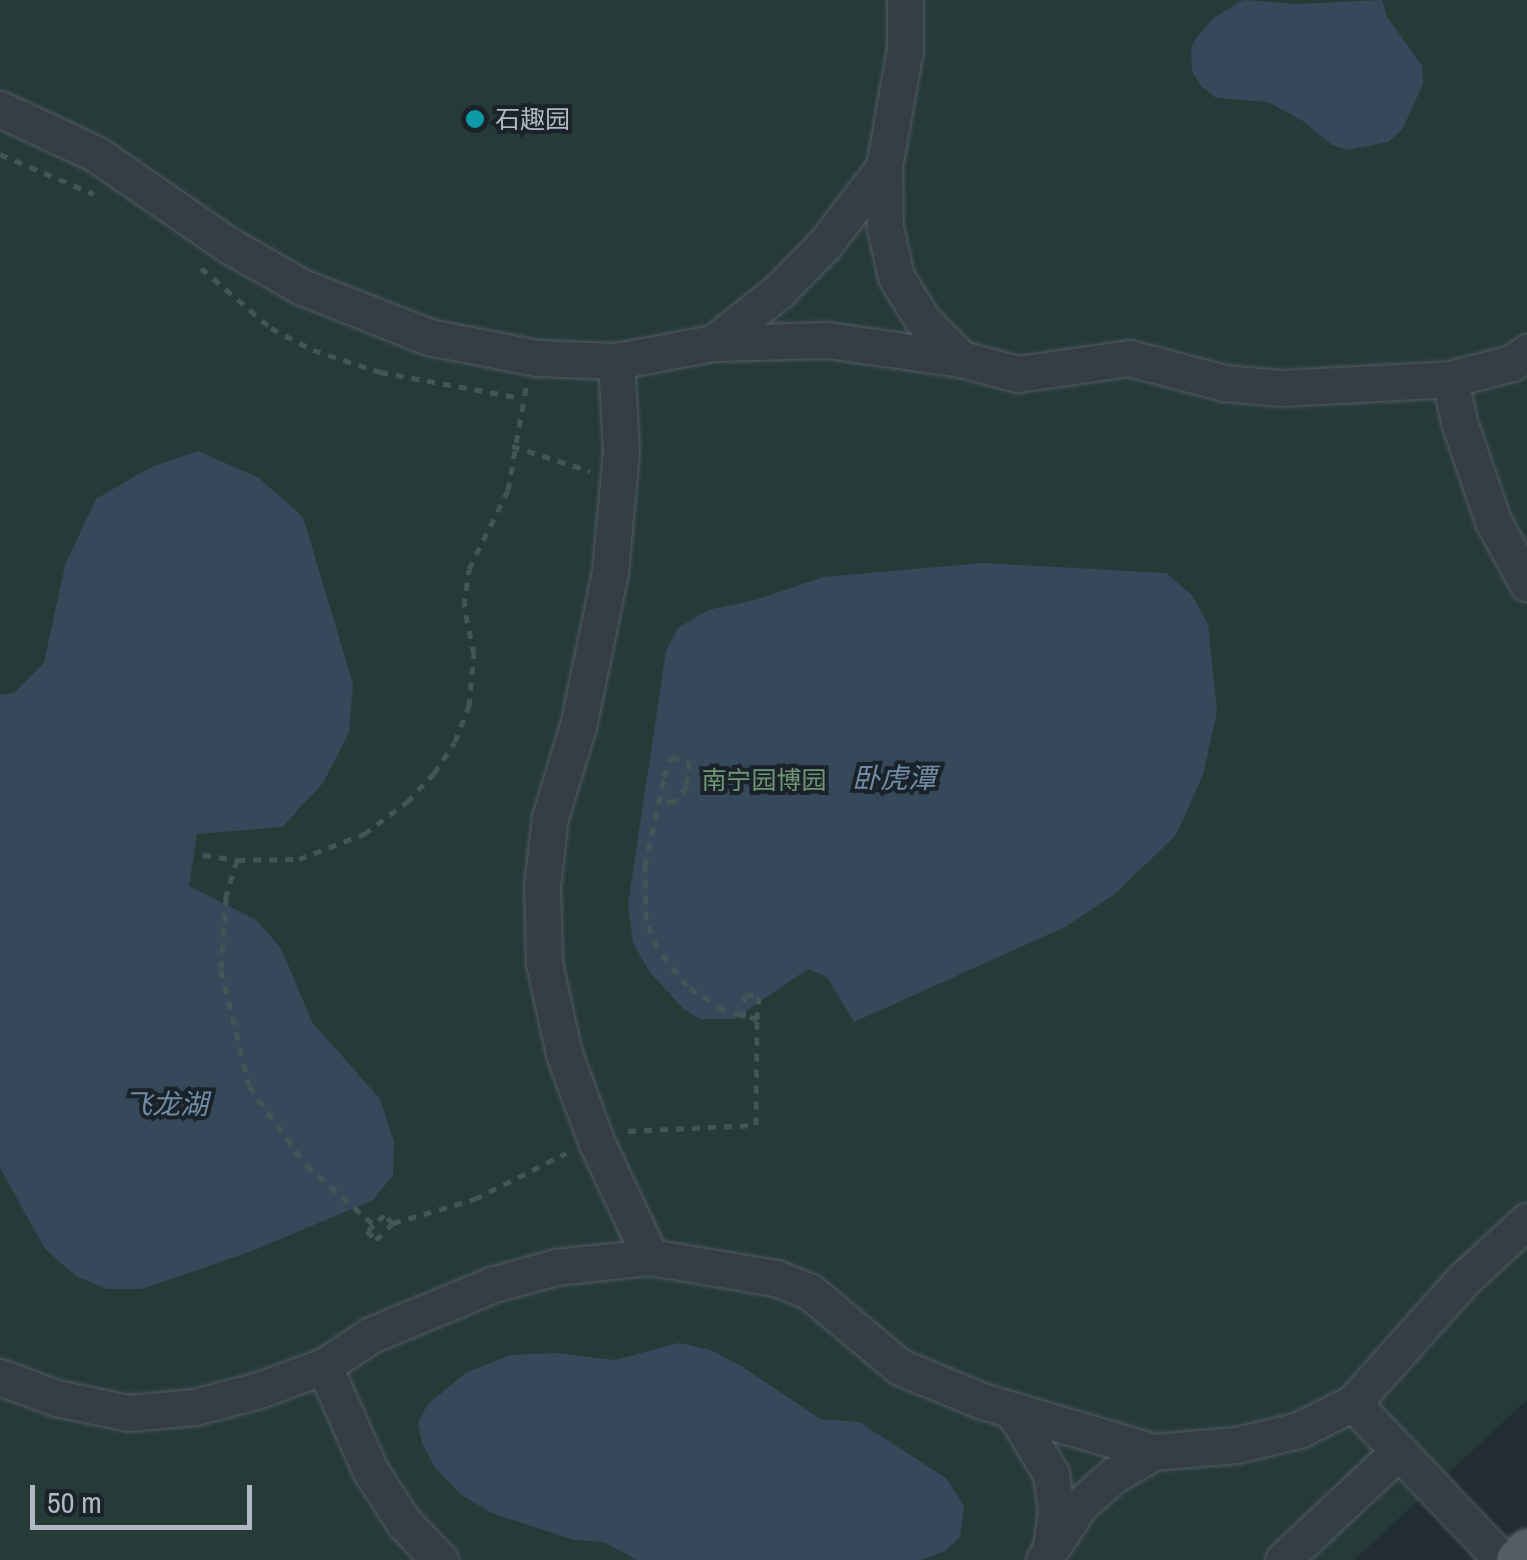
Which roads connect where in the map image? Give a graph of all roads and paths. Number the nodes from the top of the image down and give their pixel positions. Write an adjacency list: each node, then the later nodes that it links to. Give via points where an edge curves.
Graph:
1 (904, 0): 3 (street, via 905,50)
2 (0, 109): 6 (street, via 96,154 302,287 429,337)
3 (884, 166): 4 (street, via 780,291); 7 (street, via 885,227 896,277 922,319)
4 (713, 343): 7 (street, via 827,340); 8 (street)
5 (1527, 352): 9 (street, via 1512,363)
6 (538, 358): 8 (street); 10 (path)
7 (960, 359): 9 (street, via 1018,374 1129,358 1224,383 1281,388)
8 (616, 360): 11 (street)
9 (1450, 379): 12 (street, via 1493,522)
10 (512, 446): 11 (path); 15 (path, via 508,490 469,569 464,606 474,654 469,706 455,742 407,802 364,834 298,859)
11 (617, 479): 18 (street, via 610,572 578,726 550,817 542,886 544,964 564,1054)
12 (1527, 583)
13 (660, 800): 13 (path, via 671,758 689,761 688,786 675,802); 16 (path, via 643,889 646,920 657,948 687,986)
14 (203, 854): 15 (path)
15 (237, 860): 21 (path, via 226,897 220,970 249,1086 306,1165)
16 (743, 1018): 17 (path); 17 (path, via 745,995 759,996)
17 (757, 1019): 18 (path, via 756,1125 645,1129)
18 (596, 1141): 20 (path, via 476,1199); 22 (street)
19 (1527, 1221): 25 (street, via 1463,1280)
20 (392, 1223): 21 (path, via 384,1215); 21 (path, via 376,1240 368,1231)
21 (374, 1224)
22 (650, 1257): 23 (street, via 556,1267 491,1284 371,1335); 26 (street, via 776,1278 808,1291 900,1367)
23 (324, 1366): 24 (street, via 195,1406 128,1413 56,1398); 31 (street, via 370,1470 404,1523)
24 (0, 1377)
25 (1353, 1403): 27 (street, via 1299,1430 1236,1445); 28 (street)
26 (1014, 1411): 27 (street); 30 (street, via 1050,1474 1056,1511)
27 (1154, 1452): 30 (street, via 1079,1506)
28 (1398, 1452): 32 (street); 33 (street)
29 (1527, 1552): 34 (main road)
30 (1048, 1554)
31 (440, 1560)
32 (1283, 1560)
33 (1502, 1560)
34 (1518, 1560)

